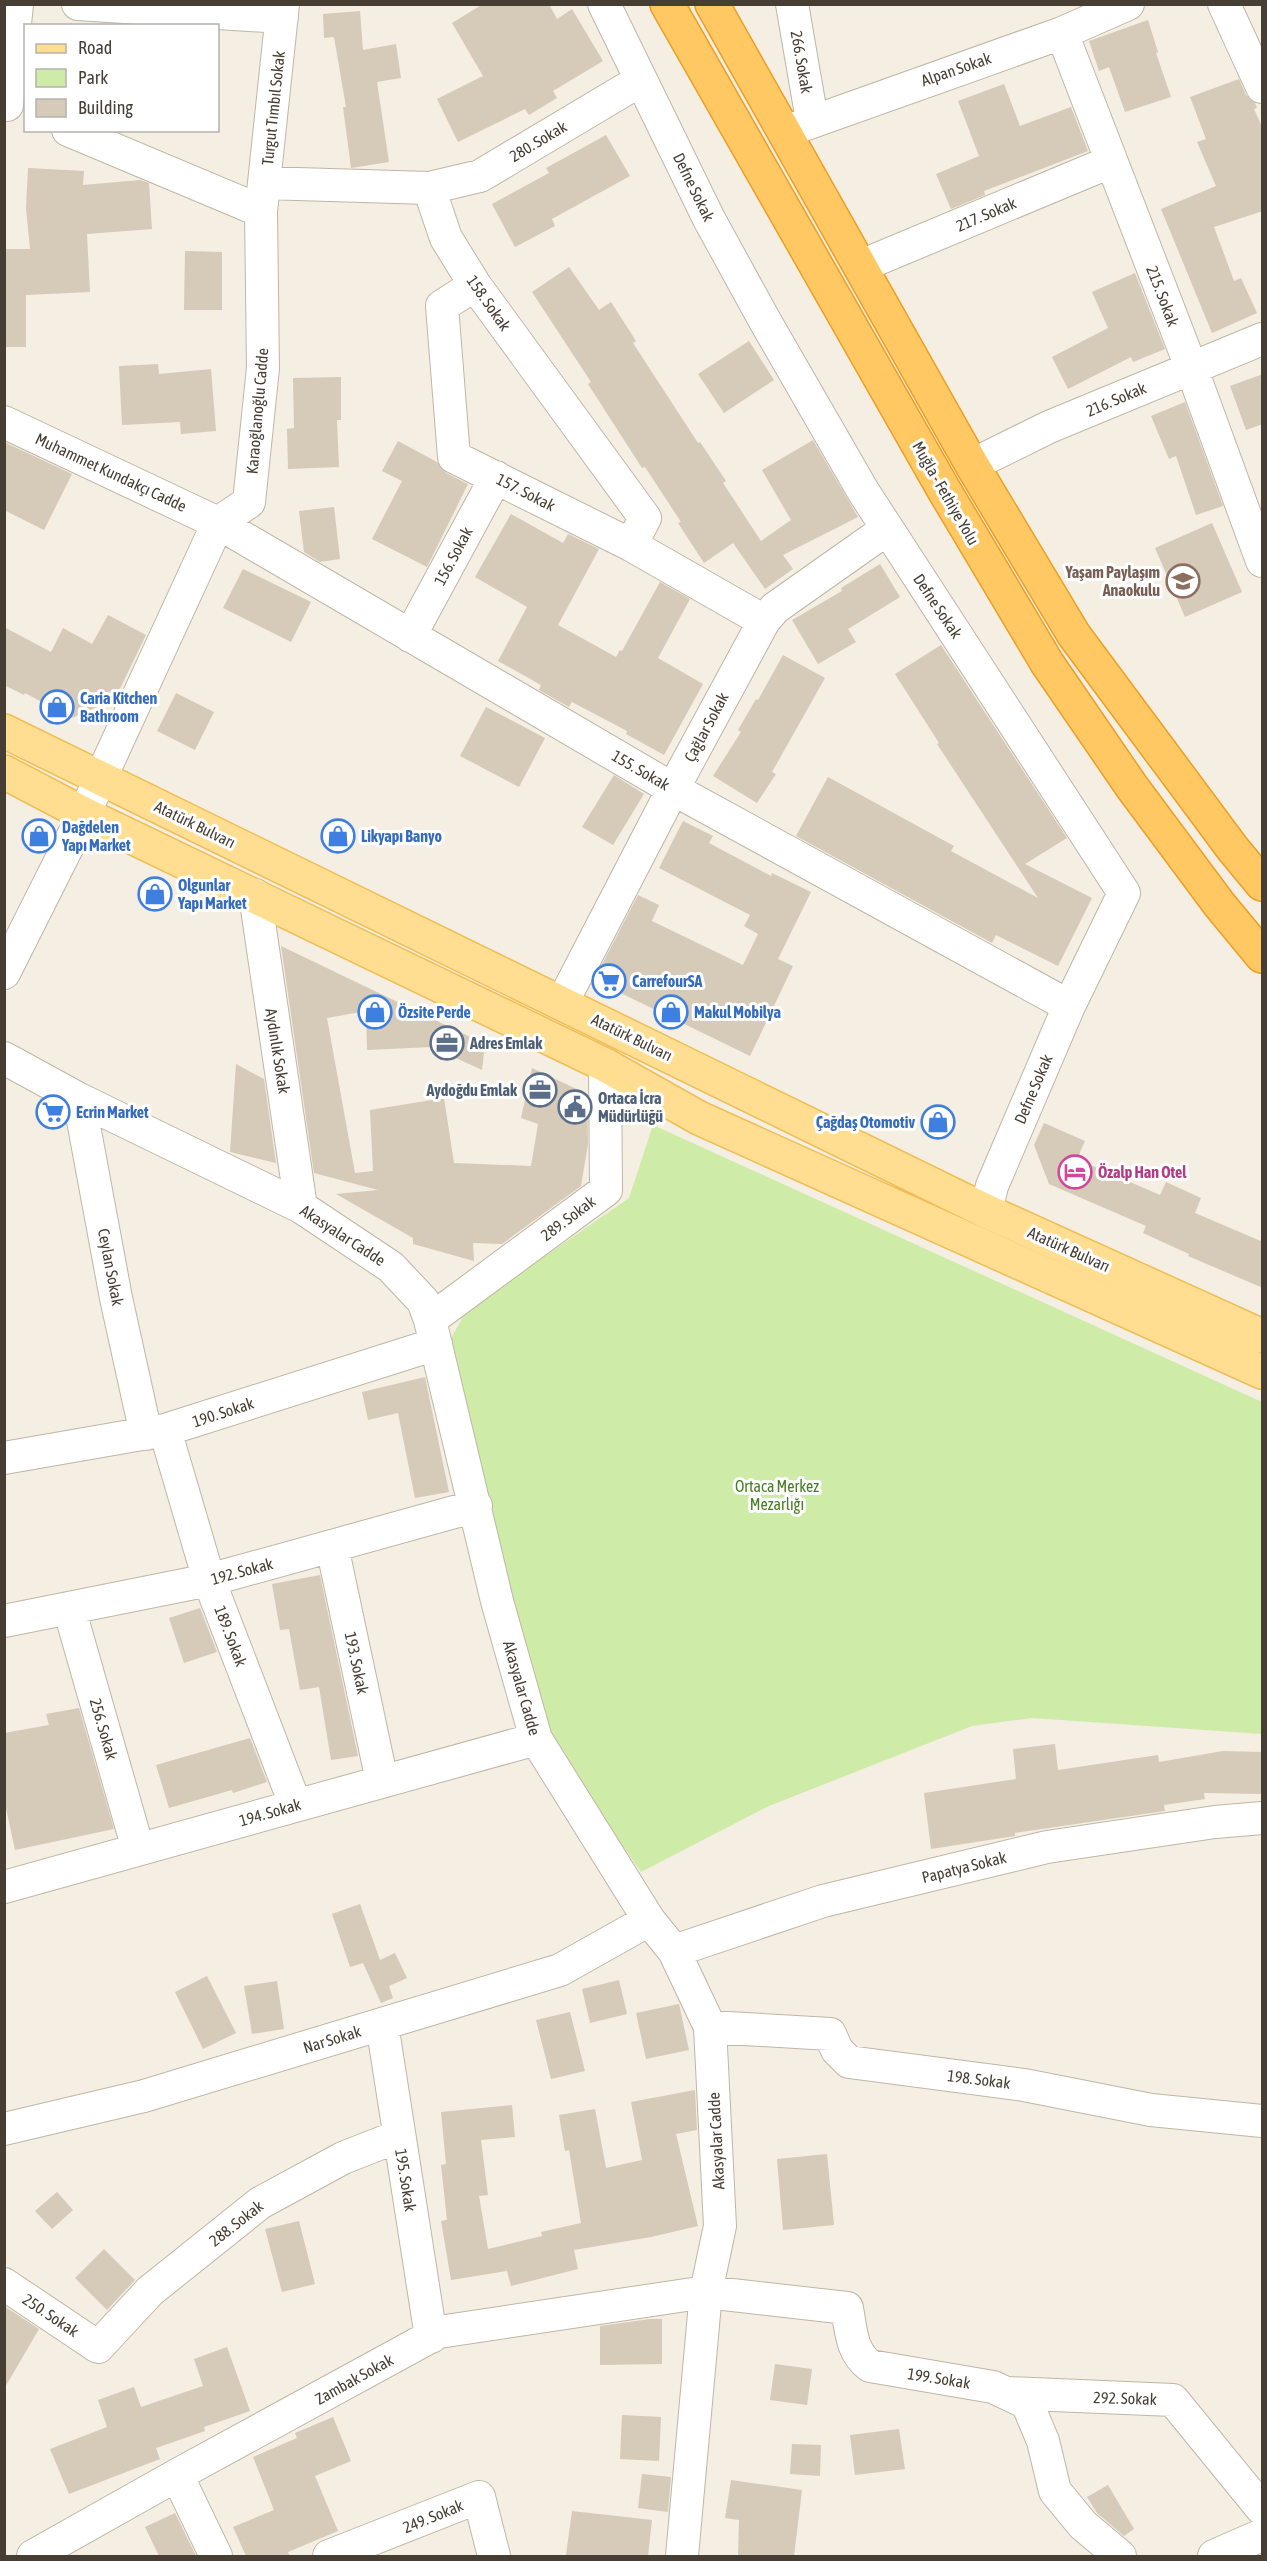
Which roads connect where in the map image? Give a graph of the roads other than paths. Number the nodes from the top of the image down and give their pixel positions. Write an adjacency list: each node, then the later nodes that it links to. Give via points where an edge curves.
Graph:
1 (17, 4): 13 (street)
2 (604, 4): 11 (street, Defne Sokak)
3 (667, 4): 40 (highway, Muğla - Fethiye Yolu, via 1047,663 1132,787)
4 (712, 4): 14 (highway)
5 (792, 4): 14 (street, 266. Sokak)
6 (1128, 4): 10 (street, Alpan Sokak)
7 (1224, 4): 12 (street)
8 (88, 5): 9 (street)
9 (283, 11): 18 (street, Turgut Tımbıl Sokak)
10 (1062, 33): 14 (street, Alpan Sokak); 16 (street, 215. Sokak)
11 (641, 80): 17 (street, 280. Sokak, via 480,176); 27 (street, Defne Sokak, via 709,219)
12 (1263, 87)
13 (12, 107)
14 (798, 126): 19 (highway)
15 (74, 132): 18 (street)
16 (1110, 162): 19 (street, 217. Sokak); 22 (street, 215. Sokak)
17 (429, 188): 18 (street); 20 (street, 158. Sokak, via 446,238)
18 (263, 197): 26 (street, Karaoğlanoğlu Cadde, via 263,368 249,502)
19 (861, 266): 24 (highway)
20 (475, 285): 25 (street, 157. Sokak, via 441,306 454,457); 28 (street, 158. Sokak, via 645,518)
21 (1263, 339): 22 (street, 216. Sokak)
22 (1191, 367): 24 (street, 216. Sokak, via 1048,427); 29 (street, 215. Sokak)
23 (4, 422): 26 (street, Muhammet Kundakçı Cadde)
24 (972, 465): 37 (highway, via 1074,635)
25 (496, 477): 28 (street, 157. Sokak); 31 (street, 156. Sokak)
26 (218, 523): 31 (street, 155. Sokak); 34 (street)
27 (887, 529): 30 (street, Çağlar Sokak, via 776,608); 43 (street, Defne Sokak, via 1124,893)
28 (631, 545): 30 (street, 157. Sokak)
29 (1263, 561)
30 (764, 621): 35 (street, Çağlar Sokak)
31 (410, 636): 35 (street, 155. Sokak)
32 (4, 731): 34 (main road, Atatürk Bulvarı)
33 (4, 772): 36 (main road, Atatürk Bulvarı)
34 (100, 778): 36 (street); 42 (main road, Atatürk Bulvarı)
35 (673, 789): 42 (street, Çağlar Sokak); 43 (street, 155. Sokak)
36 (84, 814): 38 (main road, Atatürk Bulvarı); 39 (street)
37 (1263, 884)
38 (255, 896): 45 (main road, Atatürk Bulvarı); 47 (street, Aydınlık Sokak)
39 (13, 937): 41 (street)
40 (1263, 956)
41 (4, 974)
42 (562, 1003): 48 (main road, Atatürk Bulvarı)
43 (1069, 1006): 48 (street, Defne Sokak, via 992,1186)
44 (4, 1058): 46 (street, Akasyalar Cadde)
45 (605, 1065): 49 (street, 289. Sokak, via 606,1190); 51 (main road, Atatürk Bulvarı, via 699,1118)
46 (79, 1099): 47 (street, Akasyalar Cadde); 52 (street, Ceylan Sokak, via 116,1298)
47 (301, 1207): 49 (street, Akasyalar Cadde, via 391,1268 423,1301)
48 (986, 1211): 50 (main road, Atatürk Bulvarı)
49 (433, 1332): 52 (street, 190. Sokak); 54 (street, Akasyalar Cadde)
50 (1263, 1336)
51 (1263, 1372)
52 (156, 1432): 53 (street, 190. Sokak); 56 (street, 189. Sokak)
53 (4, 1458)
54 (476, 1506): 55 (street, 192. Sokak); 59 (street, Akasyalar Cadde, via 497,1600)
55 (332, 1546): 56 (street, 192. Sokak); 60 (street, 193. Sokak)
56 (209, 1580): 57 (street, 192. Sokak); 61 (street, 189. Sokak)
57 (69, 1608): 58 (street, 192. Sokak); 63 (street, 256. Sokak)
58 (4, 1621)
59 (536, 1739): 60 (street, 194. Sokak); 65 (street, Akasyalar Cadde)
60 (382, 1781): 61 (street, 194. Sokak)
61 (295, 1804): 63 (street, 194. Sokak)
62 (1263, 1818): 66 (street, Papatya Sokak, via 1047,1847 823,1901)
63 (138, 1849): 64 (street, 194. Sokak)
64 (4, 1887)
65 (649, 1920): 66 (street, Akasyalar Cadde); 67 (street, Nar Sokak, via 560,1970)
66 (674, 1951): 68 (street, Akasyalar Cadde)
67 (382, 2024): 70 (street, Nar Sokak, via 144,2096); 71 (street, 195. Sokak)
68 (710, 2027): 69 (street, 198. Sokak, via 830,2034 837,2050 849,2062 1024,2085 1151,2110); 73 (street, Akasyalar Cadde, via 720,2226)
69 (1263, 2121)
70 (4, 2129)
71 (399, 2136): 74 (street, 195. Sokak); 75 (street, 288. Sokak, via 343,2158 260,2203 150,2292)
72 (4, 2284): 75 (street, 250. Sokak)
73 (706, 2292): 74 (street, Zambak Sokak, via 439,2332); 76 (street, 199. Sokak, via 847,2308 859,2358 870,2366 993,2387); 84 (street, Akasyalar Cadde)
74 (430, 2337): 77 (street, Zambak Sokak)
75 (98, 2347)
76 (1008, 2393): 78 (street, 292. Sokak, via 1173,2400); 85 (street, 199. Sokak, via 1027,2403 1043,2441 1055,2491 1083,2525)
77 (177, 2475): 80 (street, Zambak Sokak); 81 (street)
78 (1263, 2509)
79 (1263, 2535): 86 (street)
80 (33, 2556)
81 (216, 2556)
82 (329, 2556): 83 (street, 249. Sokak, via 479,2497)
83 (494, 2556)
84 (682, 2556)
85 (1120, 2556)
86 (1214, 2556)

